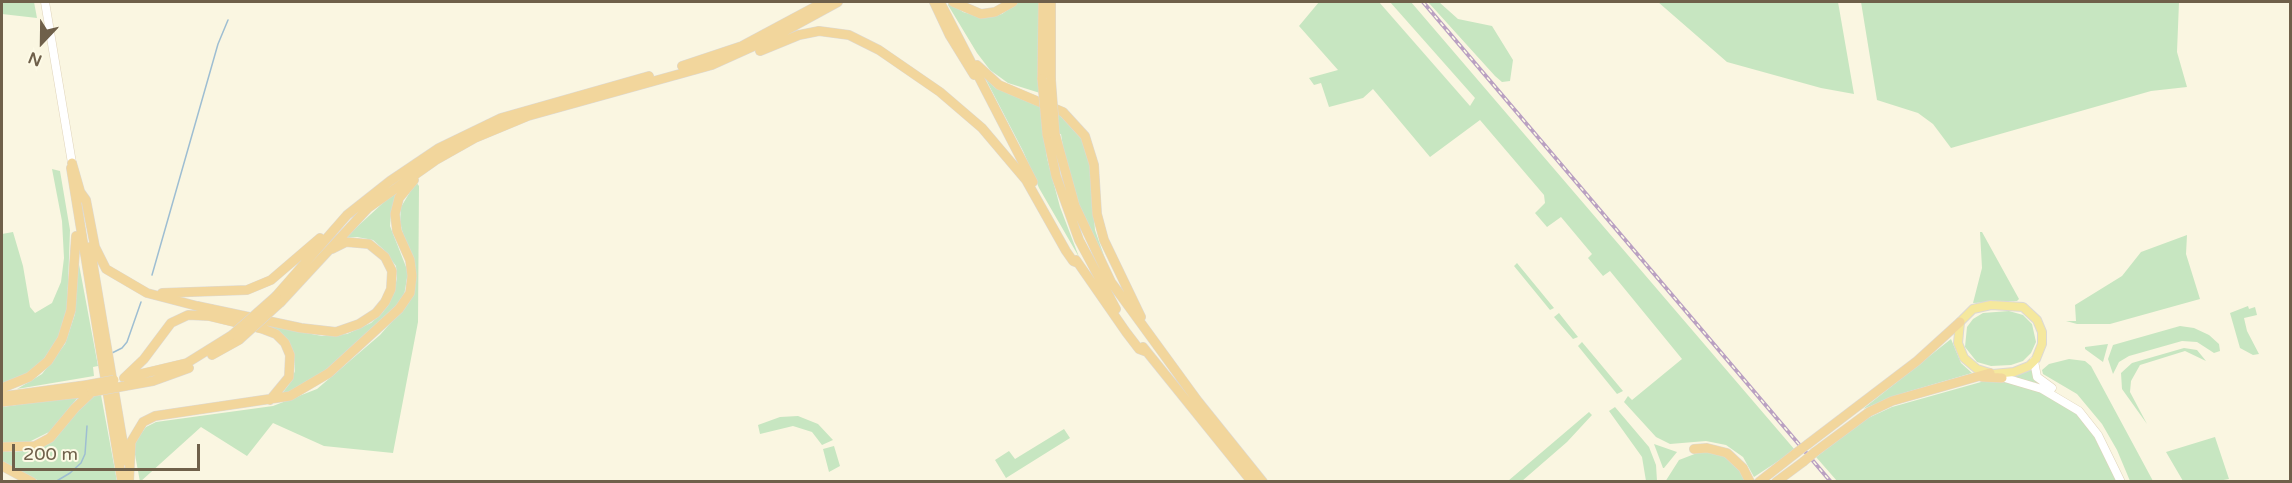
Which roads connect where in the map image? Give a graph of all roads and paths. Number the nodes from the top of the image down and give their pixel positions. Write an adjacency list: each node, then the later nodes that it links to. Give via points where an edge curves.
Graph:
1 (45, 2): 18 (main road)
2 (814, 2): 11 (highway, via 780,20)
3 (824, 2): 11 (highway)
4 (838, 2): 13 (highway, via 772,38)
5 (934, 2): 14 (highway, via 973,74)
6 (940, 2): 12 (highway)
7 (953, 2): 8 (highway, via 981,14 996,12)
8 (1013, 2)
9 (1043, 2): 15 (highway)
10 (1052, 2): 15 (highway)
11 (763, 35): 20 (highway, via 717,56 491,123 439,148)
12 (970, 56): 14 (highway); 26 (highway, via 999,85 1063,112 1085,136 1094,165 1097,214 1104,240)
13 (711, 64): 17 (highway, via 528,116); 22 (highway, via 734,62 799,35 819,31 864,41 940,92 982,128 1026,180 1066,251)
14 (980, 78): 22 (highway)
15 (1047, 80): 16 (highway, bridge)
16 (1051, 134): 26 (highway, via 1098,260); 27 (highway, via 1056,176 1079,240 1101,286)
17 (436, 160): 21 (highway, via 368,208); 34 (highway, via 408,185 395,214 412,276 410,293 399,309 322,377 290,396)
18 (72, 163): 19 (highway)
19 (77, 193): 23 (highway, via 86,200 99,258 116,277); 31 (highway, via 71,203 76,264 62,339 48,361 29,377); 39 (highway)
20 (347, 215): 23 (highway, via 271,280 247,290); 24 (highway)
21 (323, 255): 23 (highway, via 338,245 356,242 369,244 385,257 392,271 391,289 376,313 336,332 289,326); 24 (highway)
22 (1078, 263): 27 (highway, via 1139,349)
23 (147, 293)
24 (278, 299): 30 (highway, bridge, via 235,338 187,363)
25 (1960, 322): 28 (main road, via 1973,309 1990,305 2029,310 2042,332 2042,344); 29 (main road, via 1959,351 1970,364); 44 (highway, bridge, via 1917,362)
26 (1154, 344): 42 (highway)
27 (1147, 352): 41 (highway)
28 (2034, 361): 29 (main road, via 2014,372); 46 (main road, via 2039,380 2073,400 2096,423 2119,466)
29 (1995, 375): 45 (highway, bridge, via 1977,376 1892,401 1869,412); 46 (main road, via 2042,389 2079,411 2098,435)
30 (121, 382): 32 (highway, bridge); 34 (highway, via 171,323 188,315 209,316 263,329 285,343 290,355 289,377)
31 (2, 388)
32 (90, 389): 33 (highway); 35 (highway); 36 (highway, via 42,442 35,446)
33 (2, 397)
34 (270, 400): 39 (highway, via 155,416 143,422 131,442)
35 (2, 402)
36 (2, 447)
37 (1694, 449): 43 (highway, via 1727,453 1743,468)
38 (2, 466): 40 (highway)
39 (127, 481)
40 (32, 482)
41 (1252, 482)
42 (1263, 482)
43 (1750, 482)
44 (1759, 482)
45 (1776, 482)
46 (2122, 482)

